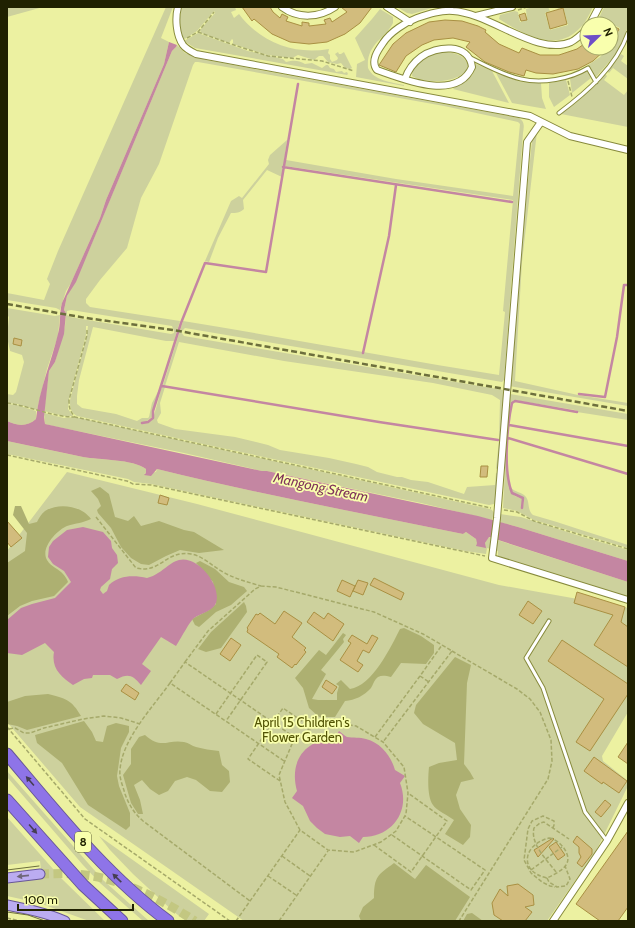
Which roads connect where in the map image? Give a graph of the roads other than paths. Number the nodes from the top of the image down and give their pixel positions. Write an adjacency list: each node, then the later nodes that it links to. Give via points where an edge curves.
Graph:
1 (178, 7): 16 (street, via 176,19 181,42 196,54 530,116)
2 (282, 7): 3 (street, via 292,13 307,16 321,14)
3 (335, 7)
4 (387, 7): 9 (street)
5 (599, 7): 8 (street)
6 (514, 9): 7 (street)
7 (476, 16): 9 (street, via 453,11 439,12); 11 (street, via 542,44 560,45 570,43)
8 (594, 16)
9 (410, 22): 13 (street, via 384,41 374,62 377,70)
10 (628, 33): 14 (lane, via 619,54)
11 (579, 37)
12 (469, 57): 13 (street, via 464,52 454,49 442,48 433,51 413,64); 13 (street, via 472,66 466,76 448,85 437,86); 14 (lane, via 522,80 556,80 588,68)
13 (405, 79)
14 (596, 82): 15 (lane)
15 (559, 113)
16 (541, 122): 17 (street, via 570,136); 18 (street, via 527,142 493,555)
17 (628, 150)
18 (628, 600)
19 (549, 621): 23 (lane, via 526,658 543,688 586,812)
20 (7, 754): 29 (highway, 8, one-way to 20, via 104,865)
21 (7, 800): 28 (highway, 8, one-way to 28, via 83,885)
22 (628, 803): 23 (street)
23 (607, 841): 30 (street)
24 (40, 874): 25 (main road, one-way to 25)
25 (7, 878)
26 (7, 906): 27 (main road)
27 (66, 921)
28 (122, 921)
29 (168, 921)
30 (553, 921)

